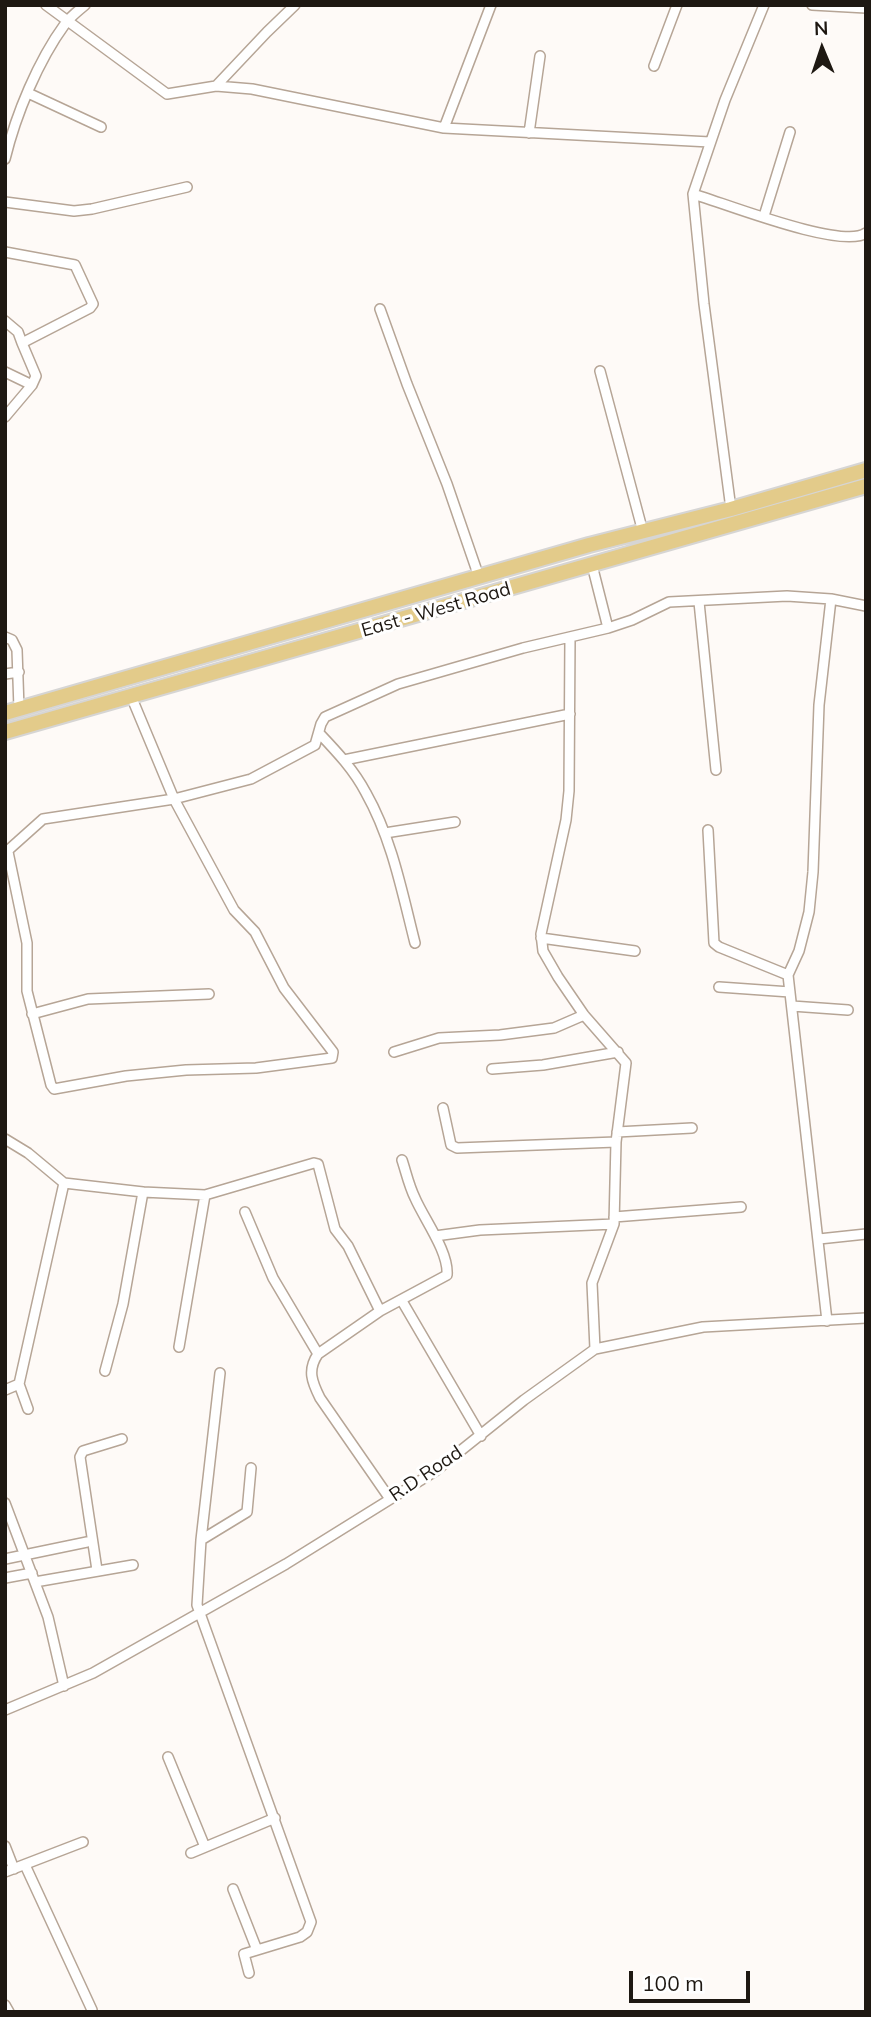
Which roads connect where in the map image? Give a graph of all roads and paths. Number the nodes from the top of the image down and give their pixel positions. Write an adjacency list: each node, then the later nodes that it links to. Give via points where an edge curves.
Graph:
1 (46, 5): 10 (street)
2 (85, 5): 10 (street)
3 (295, 5): 13 (street)
4 (491, 5): 16 (street)
5 (677, 5): 12 (street)
6 (764, 5): 19 (street)
7 (812, 5): 8 (street)
8 (849, 6): 9 (street)
9 (866, 8)
10 (66, 21): 13 (street, via 167,94); 14 (street)
11 (540, 56): 18 (street)
12 (654, 66)
13 (216, 86): 16 (street, via 252,89)
14 (28, 93): 15 (street); 20 (street)
15 (101, 127)
16 (444, 128): 18 (street)
17 (790, 131): 24 (street)
18 (529, 133): 19 (street)
19 (710, 142): 22 (street)
20 (5, 159)
21 (187, 187): 23 (street, via 74,211)
22 (693, 194): 24 (street); 36 (street)
23 (5, 202)
24 (764, 216): 25 (street, via 833,237)
25 (866, 233)
26 (5, 251): 29 (street, via 75,265 93,304)
27 (380, 309): 39 (street)
28 (5, 321): 29 (street, via 18,332)
29 (22, 343): 32 (street, via 35,372)
30 (600, 371): 37 (street)
31 (5, 372): 32 (street)
32 (32, 385): 33 (street)
33 (5, 417)
34 (866, 470): 36 (main road, East - West Road)
35 (866, 486): 38 (main road, East - West Road)
36 (732, 509): 37 (main road, East - West Road)
37 (643, 532): 39 (main road, East - West Road)
38 (592, 565): 43 (street); 47 (main road, East - West Road)
39 (479, 577): 45 (main road, East - West Road)
40 (831, 599): 41 (street, via 778,596); 42 (street); 65 (street, via 819,705 808,912)
41 (699, 602): 43 (street, via 662,604); 56 (street)
42 (866, 606)
43 (608, 628): 46 (street)
44 (5, 637): 48 (street, via 16,644)
45 (273, 637): 47 (main road); 51 (main road, East - West Road)
46 (570, 637): 52 (street); 54 (street, via 398,684 325,717)
47 (279, 655): 50 (main road, East - West Road)
48 (19, 672): 49 (street); 51 (street)
49 (5, 674)
50 (131, 696): 53 (main road, East - West Road); 57 (street)
51 (12, 711)
52 (570, 714): 55 (street); 62 (street, via 568,803)
53 (5, 732)
54 (319, 733): 55 (street); 57 (street, via 315,745 259,777)
55 (344, 760): 60 (street)
56 (716, 770)
57 (174, 799): 61 (street, via 43,819); 71 (street, via 234,910 255,932 284,988 333,1052 332,1058 126,1076 54,1089)
58 (455, 822): 60 (street)
59 (708, 830): 65 (street, via 714,943)
60 (385, 833): 63 (street)
61 (6, 853): 71 (street, via 26,943 25,983)
62 (541, 938): 64 (street); 72 (street, via 543,951)
63 (415, 943)
64 (635, 951)
65 (788, 975): 67 (street)
66 (719, 987): 67 (street)
67 (790, 992): 69 (street)
68 (209, 994): 71 (street, via 88,999)
69 (792, 1006): 70 (street); 89 (street)
70 (848, 1010)
71 (32, 1014)
72 (584, 1015): 73 (street, via 554,1028 439,1038); 74 (street)
73 (394, 1052)
74 (618, 1052): 75 (street); 78 (street, via 626,1071)
75 (492, 1069)
76 (443, 1108): 78 (street, via 451,1145 457,1148)
77 (692, 1128): 78 (street)
78 (616, 1137): 86 (street)
79 (5, 1139): 81 (street)
80 (402, 1160): 88 (street)
81 (64, 1183): 82 (street); 99 (street)
82 (143, 1192): 83 (street); 97 (street, via 123,1304)
83 (205, 1195): 91 (street, via 318,1164 335,1229); 94 (street)
84 (741, 1207): 86 (street)
85 (246, 1212): 96 (street, via 273,1278)
86 (614, 1221): 88 (street); 95 (street, via 592,1283)
87 (866, 1234): 89 (street)
88 (435, 1236): 90 (street, via 447,1275)
89 (819, 1239): 93 (street)
90 (401, 1301): 91 (street); 102 (street)
91 (380, 1311): 96 (street)
92 (866, 1318): 93 (street, R.D Road)
93 (827, 1321): 95 (street, R.D Road, via 687,1329)
94 (179, 1347)
95 (595, 1349): 102 (street, R.D Road)
96 (318, 1354): 105 (street, via 311,1373 320,1398)
97 (105, 1371)
98 (220, 1373): 107 (street)
99 (19, 1384): 100 (street); 101 (street)
100 (5, 1390)
101 (28, 1409)
102 (481, 1436): 105 (street, R.D Road)
103 (122, 1438): 111 (street, via 83,1451 80,1457)
104 (251, 1468): 107 (street, via 247,1512)
105 (390, 1499): 114 (street, R.D Road)
106 (5, 1503): 112 (street)
107 (201, 1540): 114 (street)
108 (87, 1542): 109 (street)
109 (5, 1559)
110 (133, 1565): 111 (street)
111 (97, 1570): 112 (street)
112 (34, 1577): 113 (street); 115 (street)
113 (5, 1578)
114 (199, 1614): 115 (street, R.D Road); 118 (street)
115 (64, 1686): 116 (street, R.D Road)
116 (5, 1710)
117 (168, 1757): 121 (street)
118 (275, 1818): 121 (street); 126 (street, via 311,1922 300,1937)
119 (83, 1842): 123 (street)
120 (5, 1846): 124 (street)
121 (205, 1847): 122 (street)
122 (191, 1853)
123 (25, 1865): 124 (street); 129 (street)
124 (10, 1870)
125 (233, 1889): 126 (street)
126 (257, 1950): 127 (street, via 244,1954)
127 (249, 1973)
128 (5, 2005): 130 (street)
129 (92, 2010)
130 (9, 2012)

